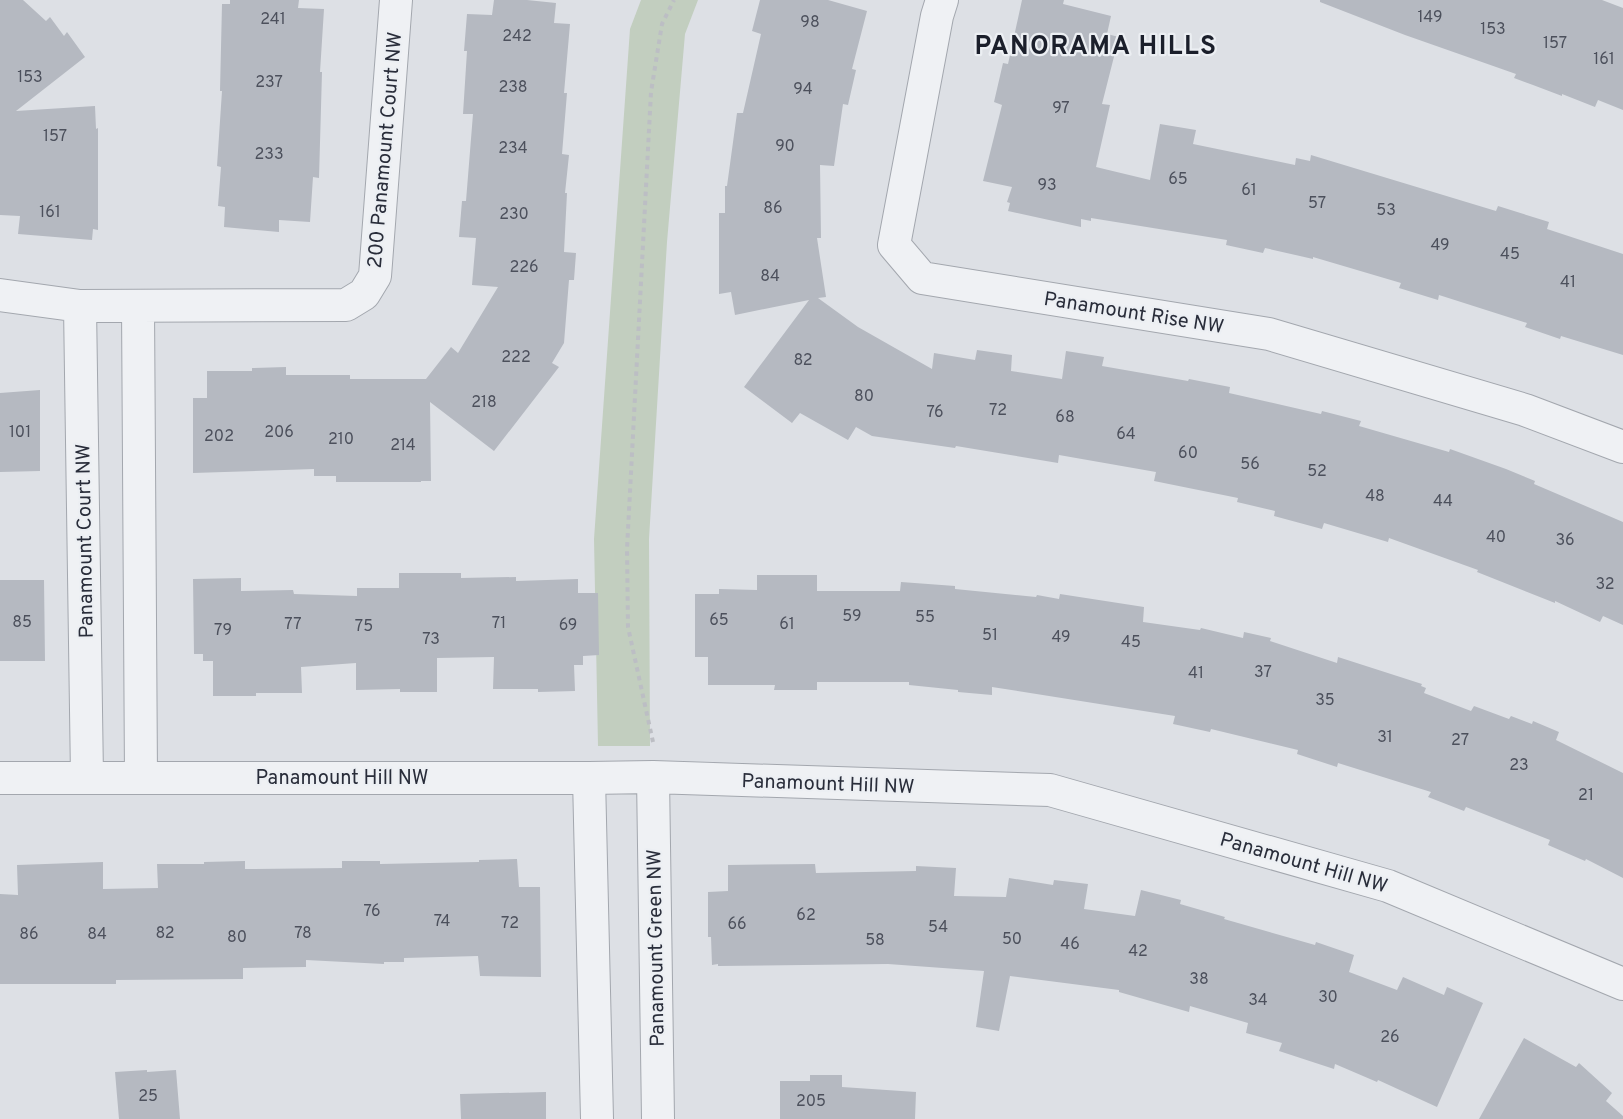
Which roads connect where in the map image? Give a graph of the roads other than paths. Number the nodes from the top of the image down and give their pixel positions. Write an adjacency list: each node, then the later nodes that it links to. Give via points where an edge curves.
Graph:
1 (396, 0): 4 (street, 200 Panamount Court NW, via 375,276 364,294 346,305)
2 (942, 0): 5 (street, Panamount Rise NW, via 894,245 922,278 1269,334 1525,410)
3 (0, 296): 4 (street, 200 Panamount Court NW)
4 (110, 306): 6 (street, Panamount Court NW); 7 (street)
5 (1623, 447)
6 (87, 777): 7 (street, Panamount Hill NW); 9 (street, Panamount Hill NW)
7 (141, 777): 10 (street, Panamount Hill NW)
8 (653, 777): 10 (street, Panamount Hill NW); 11 (street, Panamount Hill NW, via 1050,790 1388,886); 13 (street, Panamount Green NW)
9 (0, 778)
10 (589, 778): 12 (street)
11 (1623, 984)
12 (597, 1119)
13 (658, 1119)

